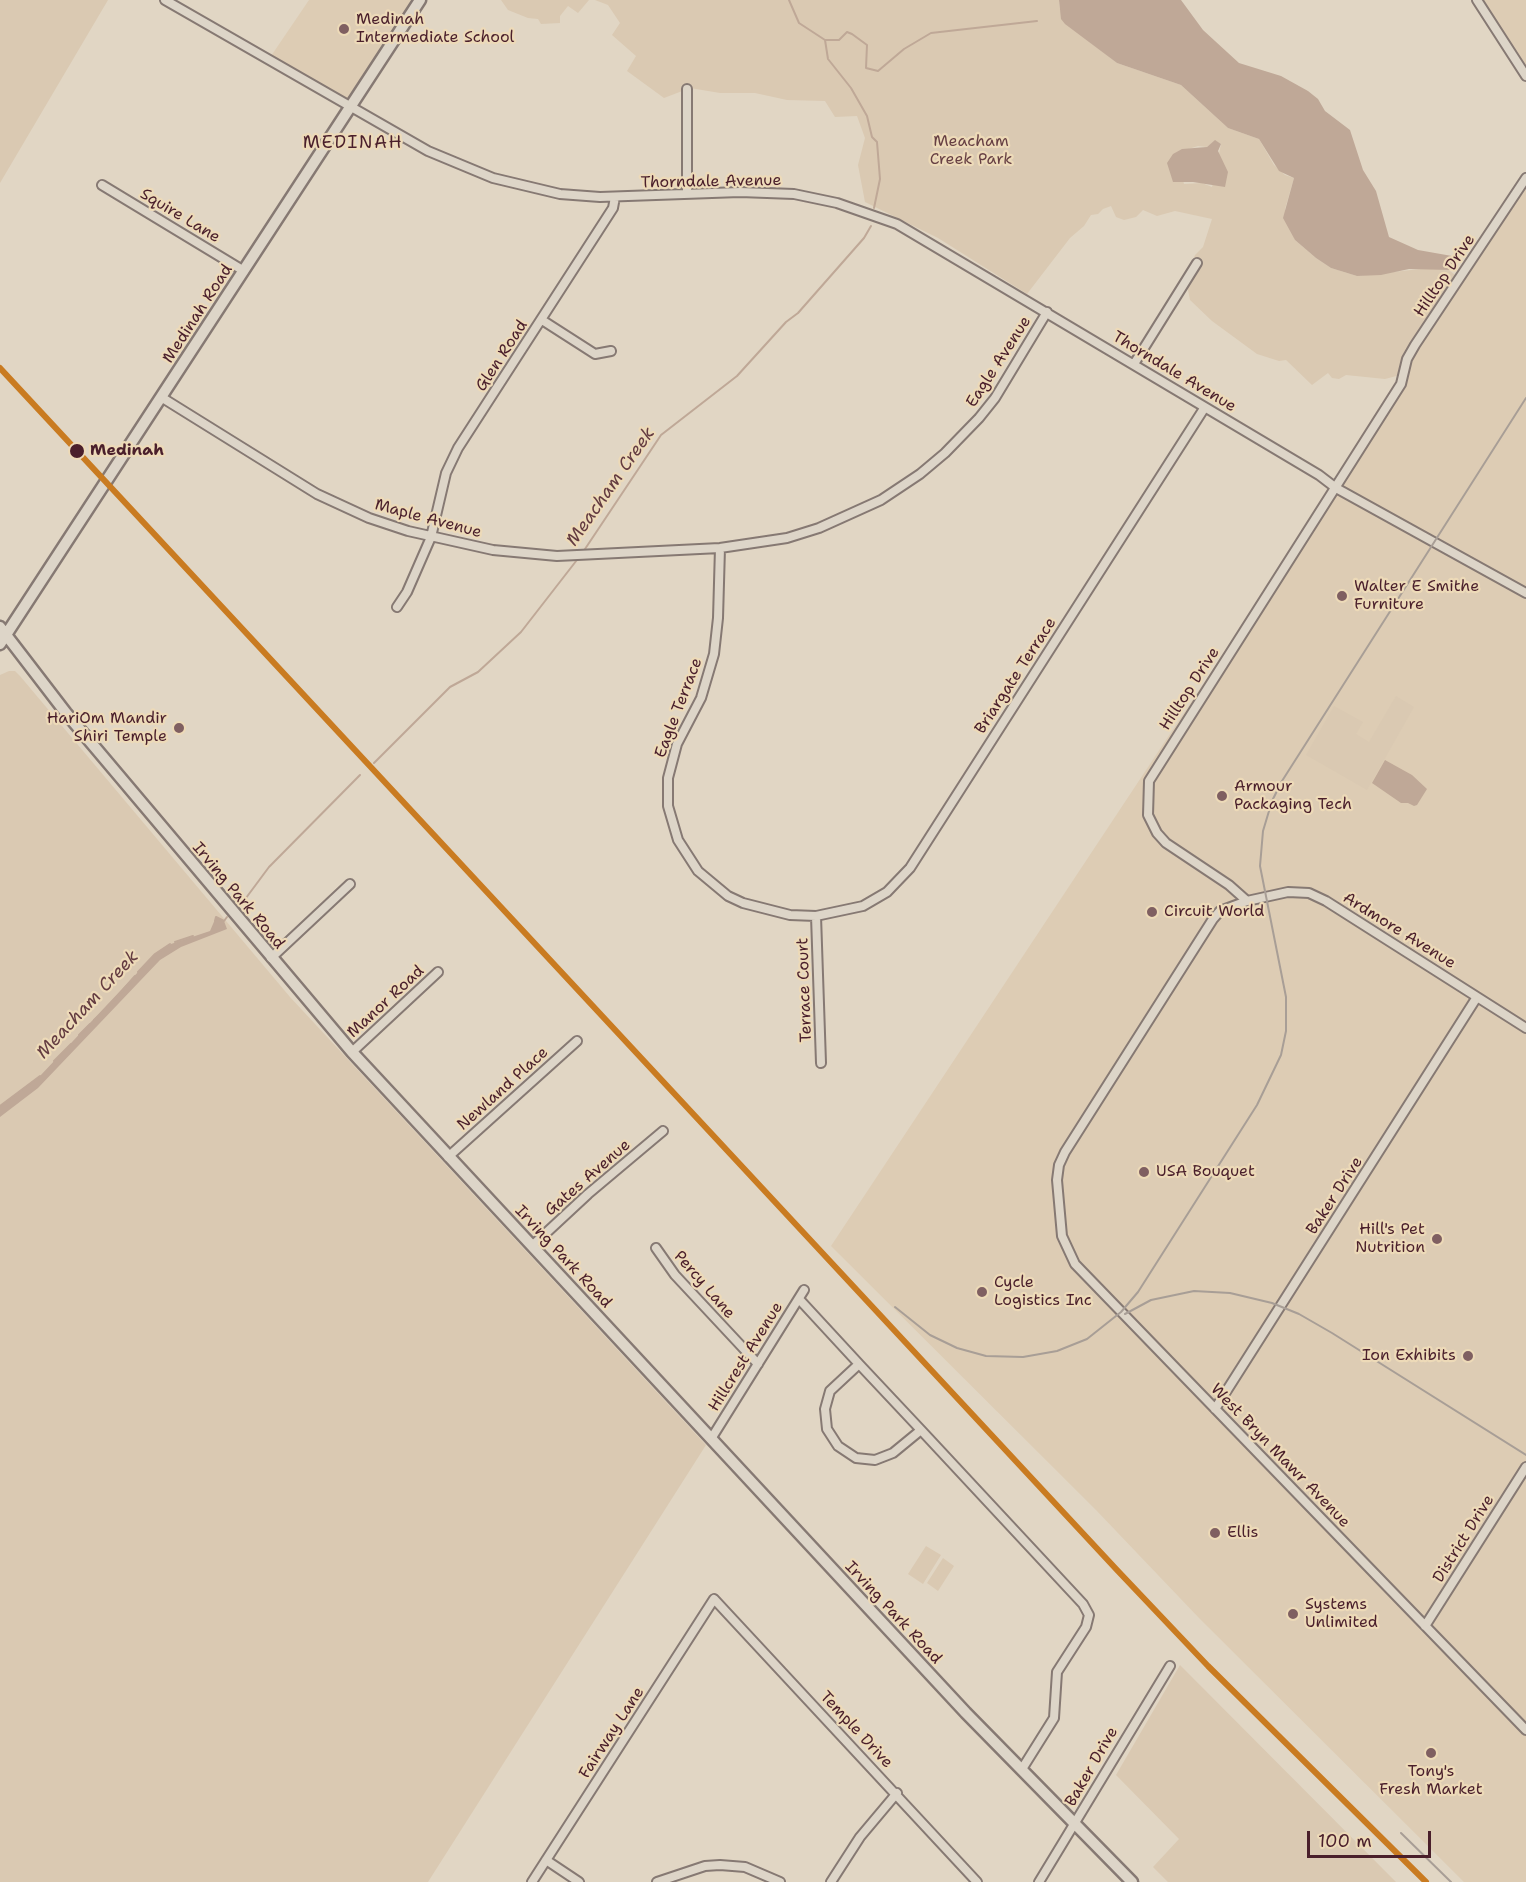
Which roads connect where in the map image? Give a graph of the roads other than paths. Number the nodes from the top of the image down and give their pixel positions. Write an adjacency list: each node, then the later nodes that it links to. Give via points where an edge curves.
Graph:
1 (165, 0): 6 (street, Thorndale Avenue)
2 (420, 0): 6 (main road, Medinah Road)
3 (1477, 0): 4 (street)
4 (1526, 76)
5 (687, 89): 9 (street)
6 (350, 106): 10 (street, Thorndale Avenue, via 428,151 493,178 560,194); 12 (main road, Medinah Road)
7 (1526, 178): 19 (street, Hilltop Drive, via 1415,345 1401,384)
8 (102, 185): 12 (street, Squire Lane)
9 (687, 194): 10 (street, Thorndale Avenue); 13 (street, Thorndale Avenue, via 794,194 862,210 916,234)
10 (615, 197): 14 (street, Glen Road, via 614,208)
11 (1197, 263): 16 (street)
12 (244, 271): 17 (main road, Medinah Road)
13 (1047, 312): 16 (street, Thorndale Avenue); 21 (street, Eagle Avenue, via 995,398 945,453 920,474 881,500 819,528 787,538)
14 (542, 320): 15 (street, via 595,354); 20 (street, Glen Road, via 458,448 446,473)
15 (610, 351)
16 (1134, 364): 18 (street, Thorndale Avenue)
17 (161, 397): 20 (street, Maple Avenue, via 317,494 369,518); 24 (main road, Medinah Road)
18 (1205, 407): 19 (street, Thorndale Avenue); 28 (street, Briargate Terrace, via 910,868 894,886 863,906)
19 (1336, 488): 22 (street, Thorndale Avenue); 27 (street, Hilltop Drive, via 1149,781 1148,815 1157,833)
20 (431, 537): 21 (street, Maple Avenue, via 493,550 578,555); 23 (street, Glen Road)
21 (720, 548): 25 (street, Eagle Terrace, via 714,654 700,698 674,753 668,778)
22 (1526, 593)
23 (397, 607)
24 (2, 635): 29 (main road, Irving Park Road)
25 (668, 806): 28 (street, Briargate Terrace, via 684,851 711,884 751,906)
26 (350, 884): 29 (street)
27 (1247, 901): 31 (street, Ardmore Avenue, via 1288,892 1309,893); 44 (street, West Bryn Mawr Avenue, via 1220,911 1213,919 1065,1152 1057,1180 1062,1236 1075,1264)
28 (816, 916): 35 (street, Terrace Court)
29 (271, 958): 34 (main road, Irving Park Road)
30 (438, 972): 34 (street, Manor Road)
31 (1477, 997): 32 (street, Ardmore Avenue); 44 (street, Baker Drive)
32 (1526, 1028)
33 (577, 1041): 37 (street, Newland Place)
34 (352, 1052): 37 (main road, Irving Park Road)
35 (821, 1063)
36 (663, 1131): 38 (street, Gates Avenue)
37 (448, 1157): 38 (main road, Irving Park Road)
38 (532, 1246): 46 (main road, Irving Park Road)
39 (656, 1248): 42 (street, Percy Lane, via 675,1275)
40 (804, 1290): 41 (street, Hillcrest Avenue)
41 (799, 1299): 42 (street, Hillcrest Avenue); 43 (street)
42 (758, 1364): 46 (street, Hillcrest Avenue)
43 (859, 1364): 45 (street); 45 (street, via 830,1391 825,1409 827,1429 838,1446 856,1458 875,1460 893,1453)
44 (1215, 1409): 49 (street, West Bryn Mawr Avenue)
45 (921, 1430): 52 (street, via 1089,1615 1086,1627 1057,1672 1054,1718)
46 (711, 1439): 52 (main road, Irving Park Road)
47 (1526, 1467): 49 (street, District Drive)
48 (714, 1599): 53 (street, Temple Drive); 55 (street, Fairway Lane)
49 (1425, 1626): 51 (street, West Bryn Mawr Avenue)
50 (1170, 1666): 54 (street, Baker Drive)
51 (1526, 1730)
52 (1022, 1768): 54 (main road, Irving Park Road)
53 (897, 1792): 60 (street, via 860,1837); 61 (street, Temple Drive)
54 (1074, 1824): 62 (street, Baker Drive); 63 (main road, Irving Park Road)
55 (546, 1860): 56 (street, Fairway Lane); 57 (street)
56 (532, 1882)
57 (579, 1882)
58 (657, 1882): 59 (street, via 720,1865 745,1867)
59 (780, 1882)
60 (831, 1882)
61 (977, 1882)
62 (1039, 1882)
63 (1132, 1882)

